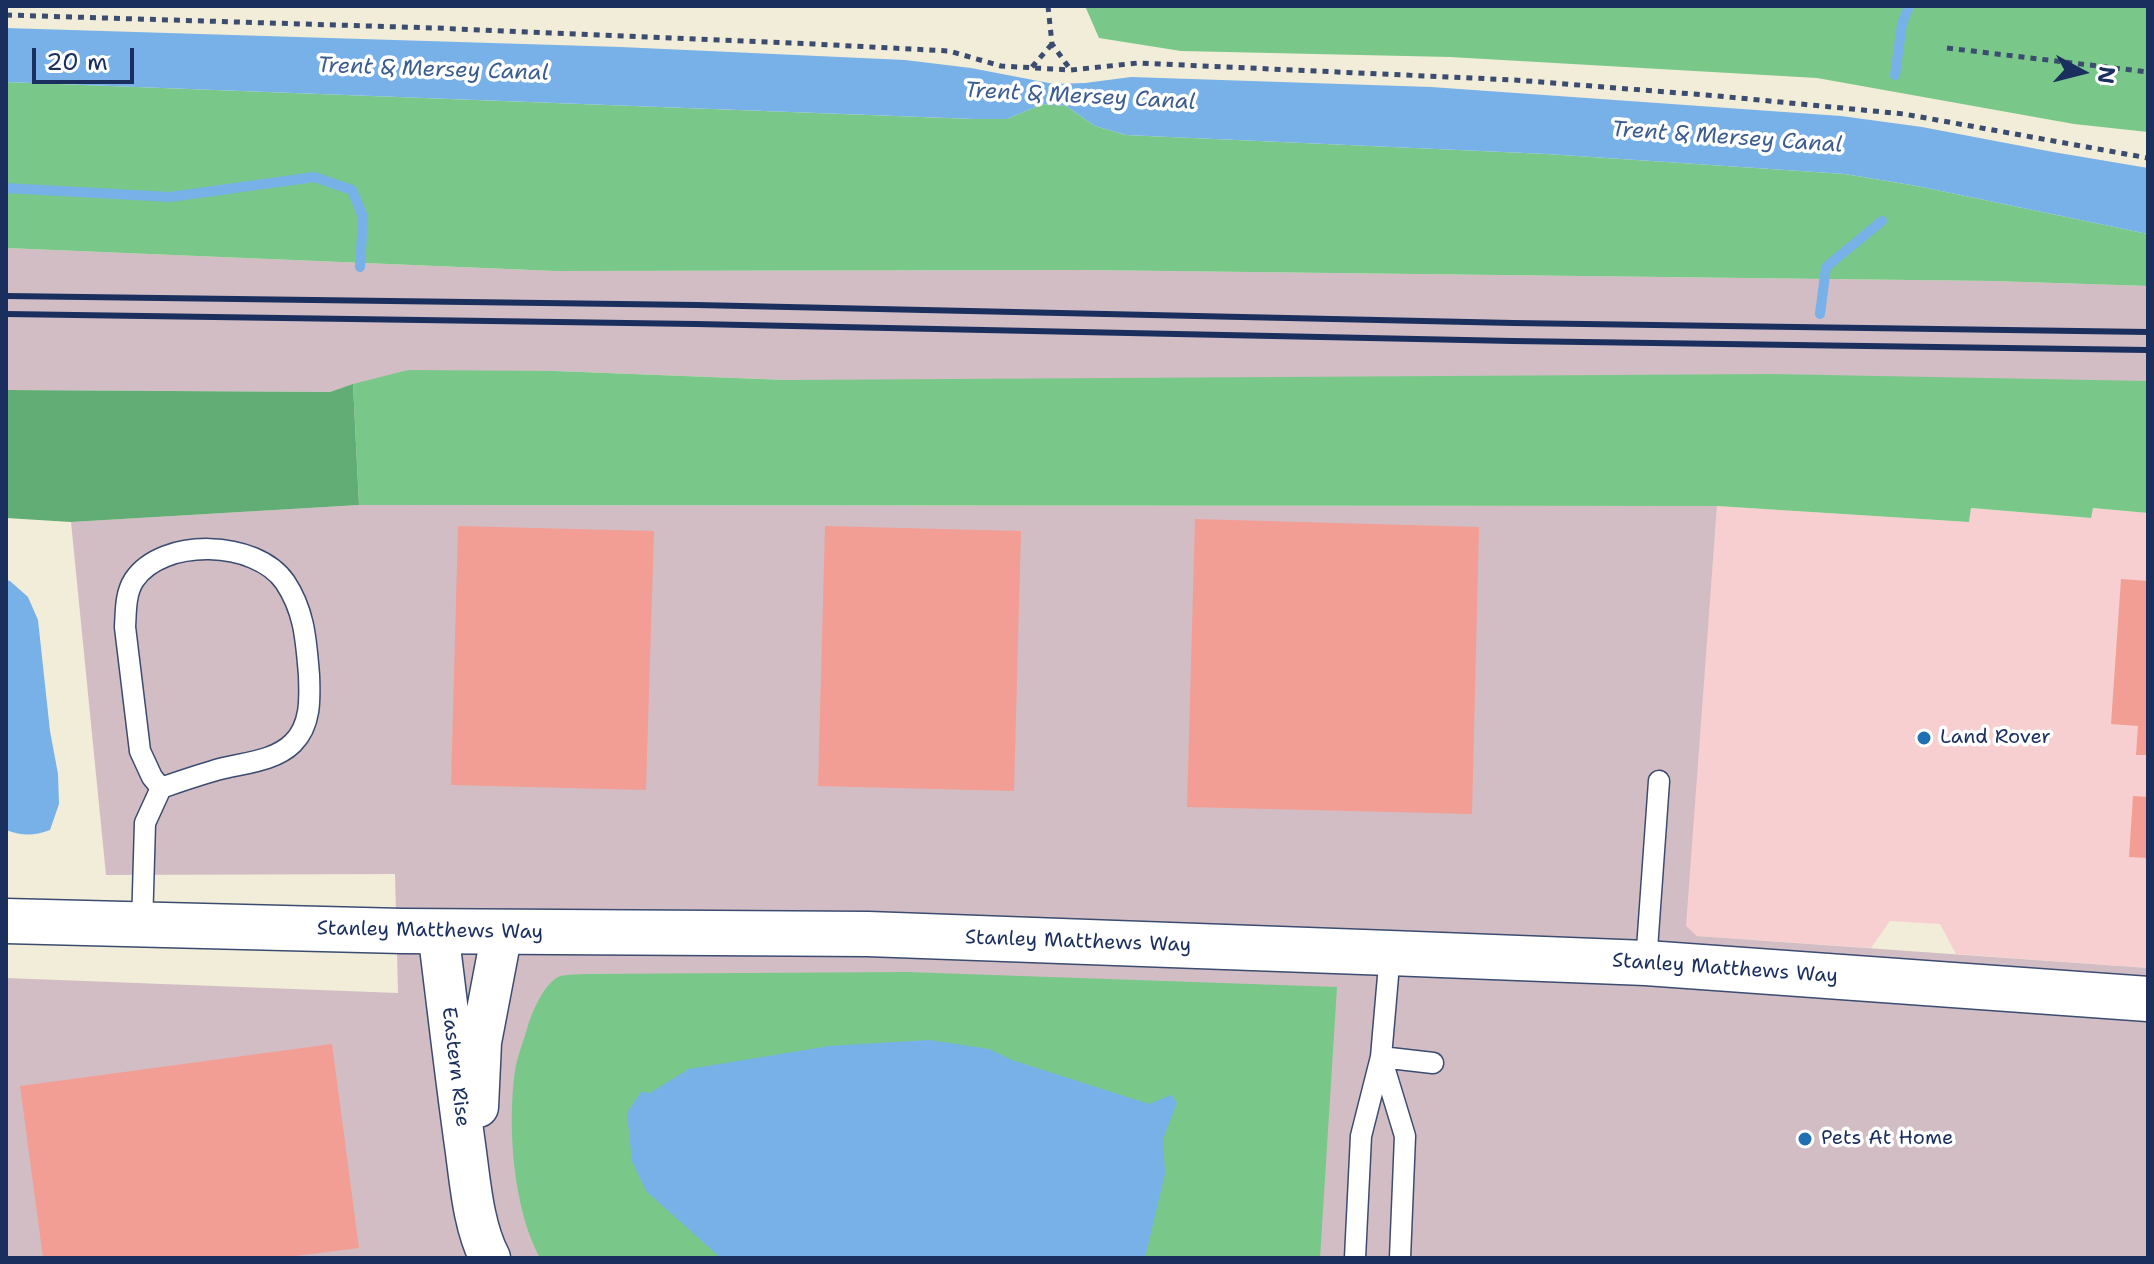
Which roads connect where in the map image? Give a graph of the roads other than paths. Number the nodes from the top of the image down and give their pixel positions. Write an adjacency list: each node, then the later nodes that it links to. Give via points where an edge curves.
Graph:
1 (1659, 781): 8 (lane)
2 (161, 788): 2 (lane, via 271,756 291,745 306,721 311,701 305,628 284,581 258,560 211,549 185,550 161,557 133,582 125,627 140,751); 4 (lane, via 145,823)
3 (6, 921): 4 (main road, Stanley Matthews Way)
4 (142, 926): 5 (main road, Stanley Matthews Way)
5 (438, 931): 6 (main road, Stanley Matthews Way); 12 (street, Eastern Rise)
6 (502, 932): 7 (main road, Stanley Matthews Way, via 868,934); 12 (street, Eastern Rise, via 481,1042)
7 (1390, 953): 8 (main road, Stanley Matthews Way); 10 (lane)
8 (1646, 963): 9 (main road, Stanley Matthews Way)
9 (2148, 999)
10 (1381, 1057): 11 (lane); 14 (lane, via 1361,1136); 15 (lane, via 1405,1136)
11 (1433, 1063)
12 (473, 1203): 13 (street, Eastern Rise)
13 (490, 1258)
14 (1355, 1258)
15 (1400, 1258)

